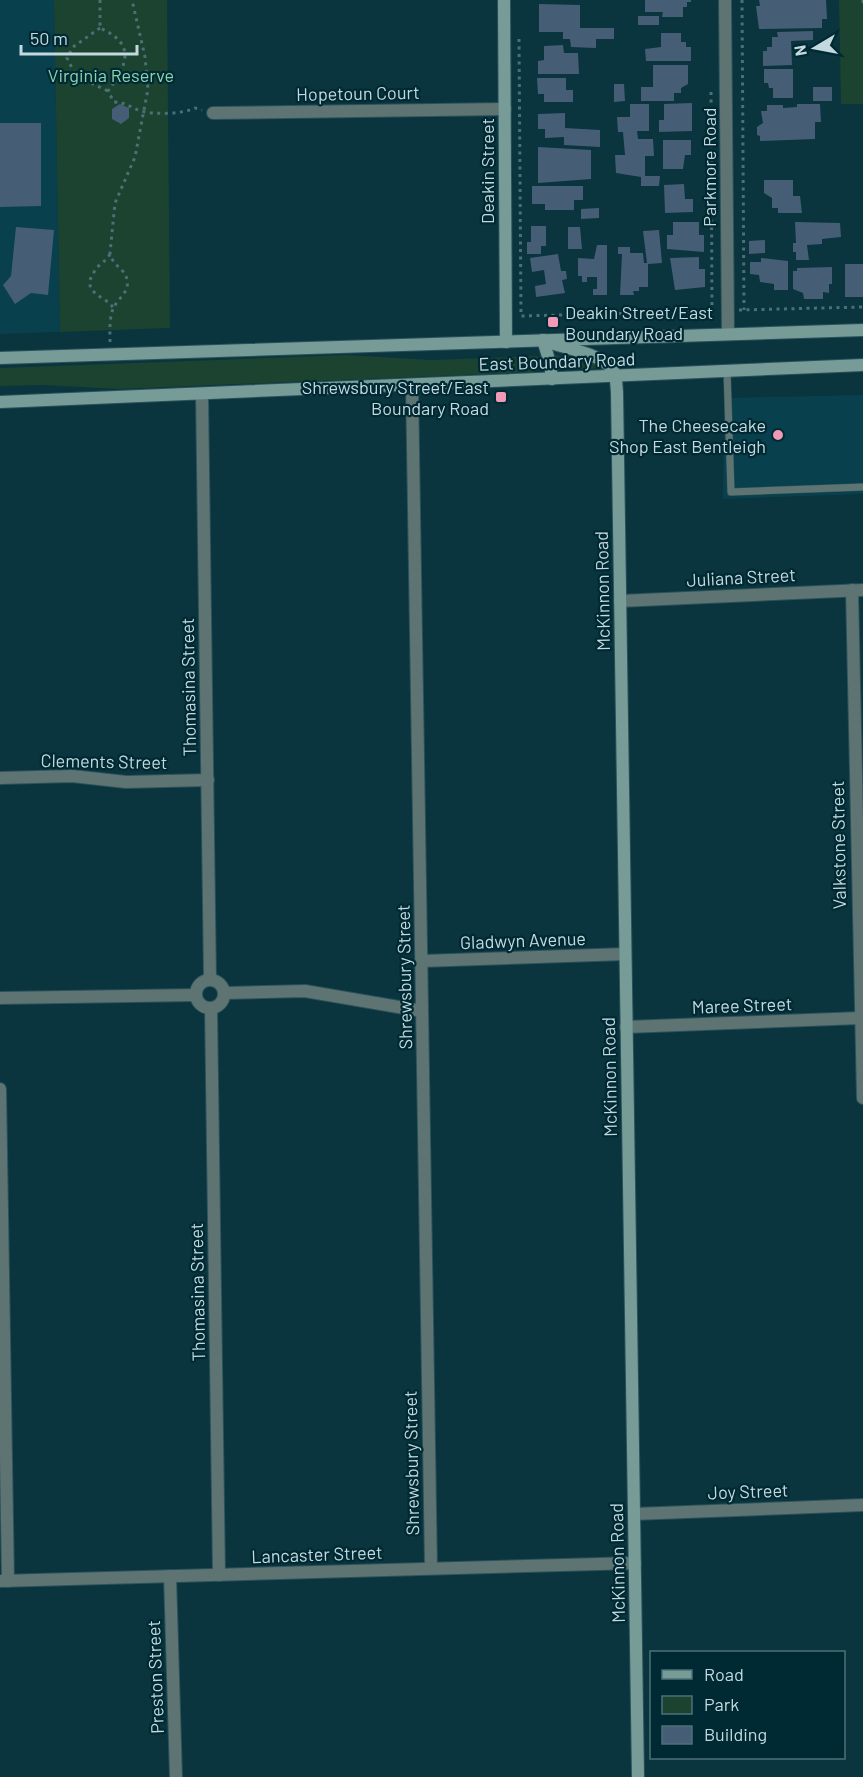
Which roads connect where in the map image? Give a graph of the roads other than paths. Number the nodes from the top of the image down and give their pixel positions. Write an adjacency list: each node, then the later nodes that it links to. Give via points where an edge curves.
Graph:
1 (504, 0): 3 (main road, Deakin Street)
2 (725, 0): 6 (street, Parkmore Road)
3 (504, 109): 4 (street, Hopetoun Court); 8 (main road, Deakin Street)
4 (213, 112)
5 (863, 330): 6 (main road, East Boundary Road)
6 (728, 333): 7 (main road, East Boundary Road)
7 (543, 340): 8 (main road, East Boundary Road); 12 (main road, via 598,358 609,365); 13 (main road)
8 (506, 342): 9 (main road, East Boundary Road)
9 (0, 358)
10 (863, 365): 11 (main road, East Boundary Road)
11 (727, 371): 12 (main road, East Boundary Road); 17 (lane, via 730,492)
12 (615, 376): 13 (main road, East Boundary Road); 19 (main road, McKinnon Road)
13 (552, 379): 14 (main road, East Boundary Road)
14 (412, 385): 15 (main road, East Boundary Road); 23 (street, Shrewsbury Street)
15 (202, 394): 16 (main road, East Boundary Road); 21 (street, Thomasina Street)
16 (0, 402)
17 (863, 487)
18 (857, 590): 19 (street, Juliana Street); 30 (street, Valkstone Street)
19 (620, 601): 22 (main road, McKinnon Road)
20 (0, 778): 21 (street, Clements Street)
21 (208, 780): 24 (street, Thomasina Street)
22 (625, 954): 23 (street, Gladwyn Avenue); 31 (main road, McKinnon Road)
23 (422, 961): 29 (street, Shrewsbury Street)
24 (210, 980): 25 (street, via 222,985); 26 (street, via 201,982)
25 (225, 993): 28 (street, via 222,1002); 29 (street, via 305,991)
26 (196, 995): 27 (street); 28 (street, via 199,1003)
27 (0, 998)
28 (211, 1008): 38 (street, Thomasina Street)
29 (422, 1011): 37 (street, Shrewsbury Street)
30 (860, 1018): 31 (street, Maree Street); 33 (street, Valkstone Street)
31 (626, 1027): 35 (main road, McKinnon Road)
32 (0, 1089): 40 (street)
33 (863, 1098)
34 (863, 1505): 35 (street, Joy Street)
35 (634, 1514): 36 (main road, McKinnon Road)
36 (635, 1563): 37 (street, Lancaster Street); 42 (main road, McKinnon Road)
37 (431, 1568): 38 (street, Lancaster Street)
38 (219, 1575): 39 (street, Lancaster Street)
39 (170, 1576): 40 (street, Lancaster Street); 41 (street, Preston Street)
40 (4, 1581)
41 (176, 1777)
42 (638, 1777)

